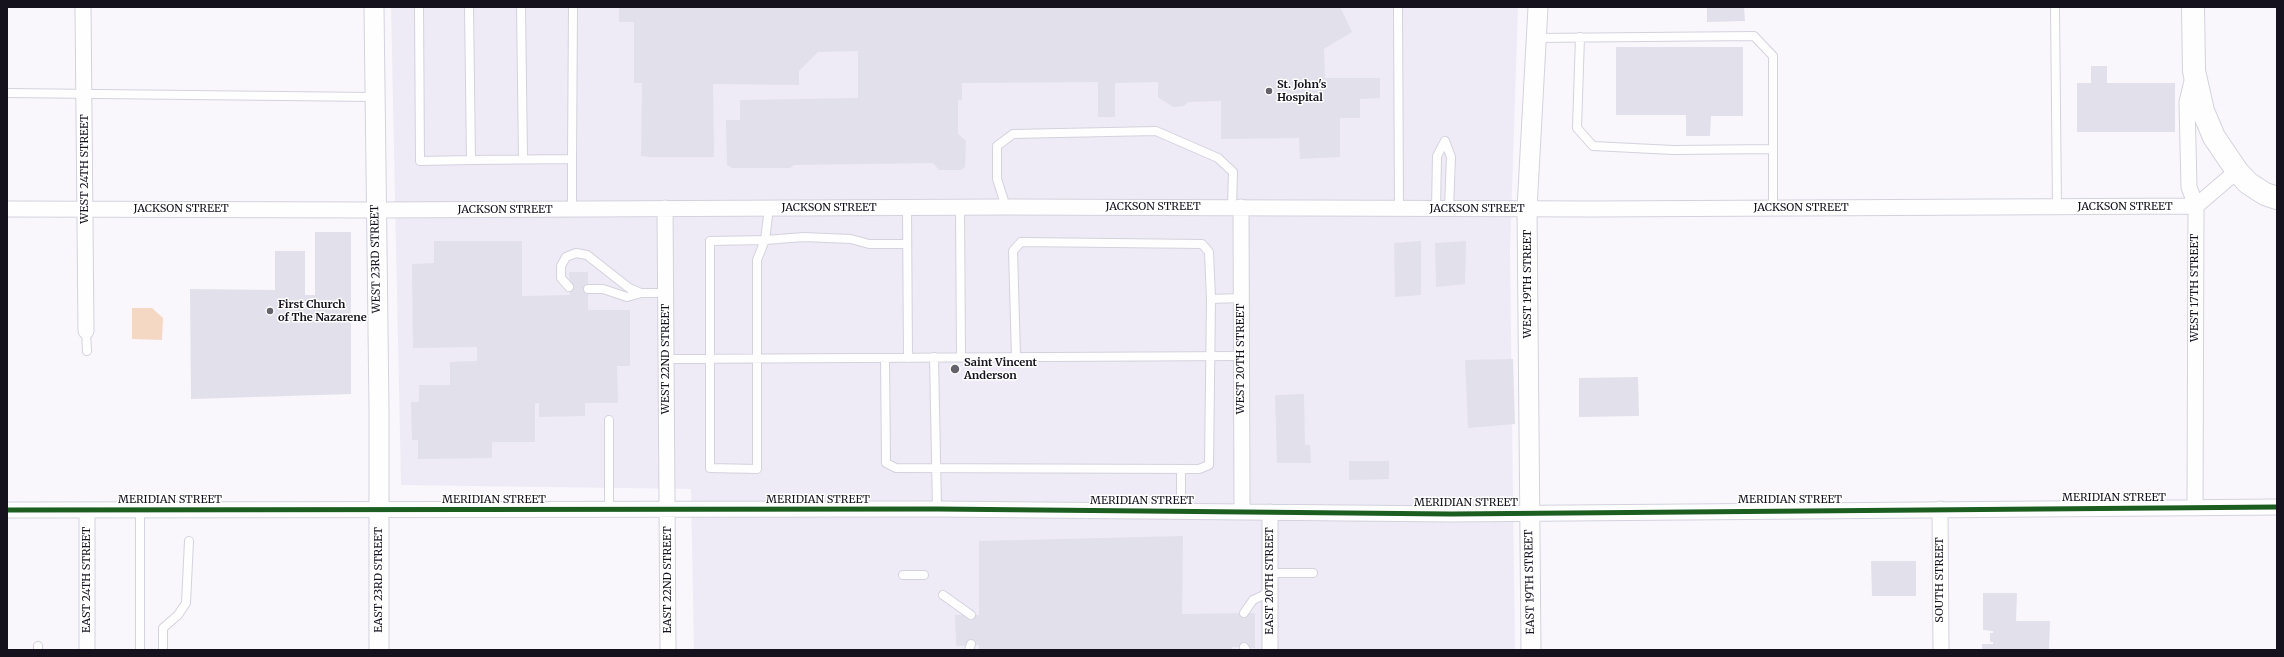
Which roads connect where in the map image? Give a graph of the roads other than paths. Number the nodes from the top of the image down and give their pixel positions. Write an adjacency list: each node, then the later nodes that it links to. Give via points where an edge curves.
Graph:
1 (83, 7): 15 (street, WEST 24TH STREET)
2 (374, 7): 16 (street, WEST 23RD STREET)
3 (418, 7): 20 (lane, via 420,161)
4 (469, 7): 20 (lane)
5 (521, 7): 18 (lane)
6 (573, 7): 19 (lane)
7 (1398, 7): 31 (lane)
8 (1538, 7): 12 (street, WEST 19TH STREET)
9 (2055, 7): 28 (lane)
10 (2193, 7): 13 (main road, WEST 17TH STREET)
11 (1580, 37): 12 (lane); 17 (lane, via 1754,36 1773,56); 17 (lane, via 1577,128 1593,146 1673,150)
12 (1536, 38): 36 (street, WEST 19TH STREET)
13 (2194, 71): 21 (main road, WEST 17TH STREET, via 2203,111 2214,137); 23 (street, WEST 17TH STREET, via 2187,102 2189,187)
14 (7, 93): 15 (lane)
15 (84, 94): 16 (lane); 35 (street, WEST 24TH STREET)
16 (374, 97): 37 (street, WEST 23RD STREET)
17 (1773, 149): 33 (lane)
18 (523, 159): 19 (lane); 20 (lane)
19 (572, 159): 38 (lane)
20 (471, 160)
21 (2237, 171): 22 (main road, via 2248,183); 23 (street)
22 (2277, 198)
23 (2196, 206): 28 (street, JACKSON STREET); 63 (street, WEST 17TH STREET)
24 (907, 207): 25 (street, JACKSON STREET); 30 (street, JACKSON STREET); 40 (lane)
25 (960, 207): 26 (street, JACKSON STREET); 56 (lane)
26 (1006, 207): 27 (street, JACKSON STREET); 27 (lane, via 997,180 997,146 1013,134 1156,131 1218,158 1232,172)
27 (1236, 207): 31 (street, JACKSON STREET); 46 (street, WEST 20TH STREET)
28 (2057, 207): 33 (street, JACKSON STREET)
29 (665, 208): 30 (street, JACKSON STREET); 38 (street, JACKSON STREET); 43 (street, WEST 22ND STREET)
30 (769, 208): 39 (lane)
31 (1399, 208): 32 (street, JACKSON STREET)
32 (1442, 208): 32 (lane, via 1451,157 1445,141 1437,156); 36 (street, JACKSON STREET)
33 (1773, 208): 36 (street, JACKSON STREET)
34 (7, 209): 35 (street, JACKSON STREET)
35 (85, 209): 37 (street, JACKSON STREET); 47 (street, WEST 24TH STREET)
36 (1527, 209): 75 (street, WEST 19TH STREET)
37 (375, 210): 38 (street, JACKSON STREET); 69 (street, WEST 23RD STREET)
38 (572, 210)
39 (765, 240): 40 (lane, via 804,237 850,239 868,244); 52 (lane, via 757,260); 58 (lane, via 710,241)
40 (907, 244): 54 (lane)
41 (569, 286): 44 (lane, via 562,278 561,266 566,257 576,253 587,254 629,288)
42 (588, 289): 44 (lane, via 604,289 627,297)
43 (665, 293): 44 (lane); 57 (street, WEST 22ND STREET)
44 (641, 294)
45 (1211, 298): 46 (lane); 49 (lane); 51 (lane, via 1209,252 1202,244 1021,242 1013,251)
46 (1241, 298): 50 (street, WEST 20TH STREET)
47 (86, 332): 48 (lane)
48 (87, 351)
49 (1210, 356): 50 (lane); 51 (lane); 61 (lane, via 1208,465 1199,469)
50 (1241, 356): 73 (street, WEST 20TH STREET)
51 (1016, 357): 56 (lane)
52 (758, 358): 53 (lane); 58 (lane); 58 (lane, via 757,469 710,468)
53 (885, 358): 54 (lane); 60 (lane, via 886,463 896,468)
54 (908, 358): 55 (lane)
55 (934, 358): 56 (lane); 60 (lane)
56 (962, 358)
57 (666, 359): 58 (lane); 71 (street, WEST 22ND STREET)
58 (710, 359)
59 (609, 420): 70 (lane)
60 (936, 468): 61 (lane); 64 (lane)
61 (1181, 469): 72 (lane)
62 (2277, 507): 63 (street, MERIDIAN STREET)
63 (2195, 508): 65 (street, MERIDIAN STREET)
64 (937, 509): 71 (street, MERIDIAN STREET); 72 (street, MERIDIAN STREET)
65 (1940, 509): 75 (street, MERIDIAN STREET); 92 (street, SOUTH STREET)
66 (7, 510): 67 (street, MERIDIAN STREET)
67 (87, 510): 68 (street, MERIDIAN STREET); 85 (street, EAST 24TH STREET)
68 (140, 510): 69 (street, MERIDIAN STREET); 86 (lane)
69 (379, 510): 70 (street, MERIDIAN STREET); 88 (street, EAST 23RD STREET)
70 (609, 510): 71 (street, MERIDIAN STREET)
71 (668, 510): 89 (street, EAST 22ND STREET)
72 (1181, 511): 73 (street, MERIDIAN STREET)
73 (1242, 511): 74 (street, MERIDIAN STREET)
74 (1270, 512): 75 (street, MERIDIAN STREET); 77 (street, EAST 20TH STREET)
75 (1529, 513): 91 (street, EAST 19TH STREET)
76 (189, 541): 87 (lane, via 186,603 178,615 163,628)
77 (1270, 573): 78 (lane); 81 (street, EAST 20TH STREET)
78 (1313, 573)
79 (903, 575): 80 (lane)
80 (924, 575)
81 (1270, 592): 83 (lane, via 1253,600); 90 (street, EAST 20TH STREET)
82 (943, 595): 84 (lane)
83 (1244, 613)
84 (971, 615)
85 (87, 650)
86 (140, 650)
87 (163, 650)
88 (379, 650)
89 (668, 650)
90 (1270, 650)
91 (1531, 650)
92 (1941, 650)

